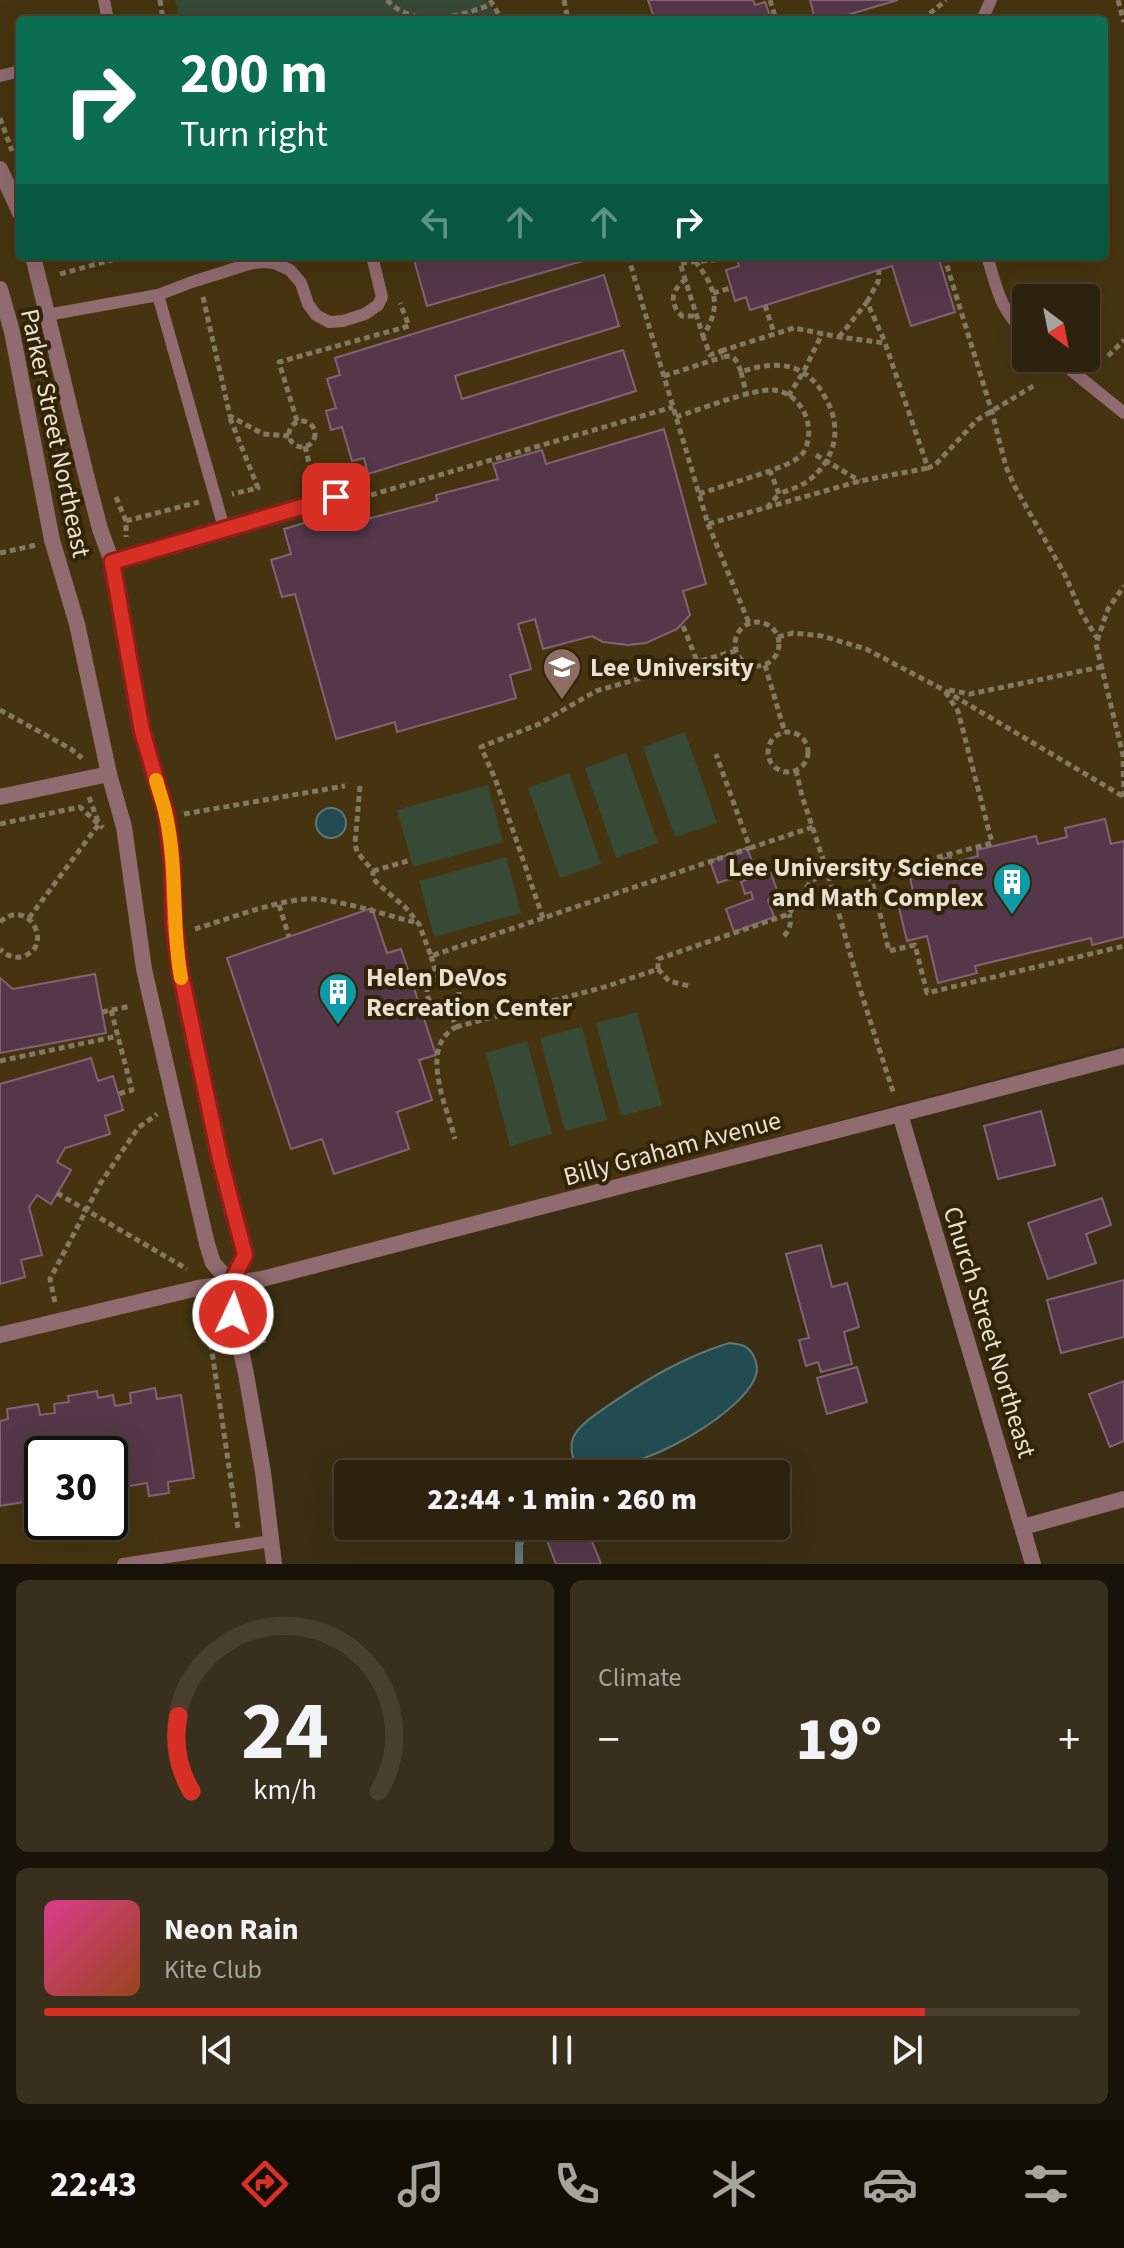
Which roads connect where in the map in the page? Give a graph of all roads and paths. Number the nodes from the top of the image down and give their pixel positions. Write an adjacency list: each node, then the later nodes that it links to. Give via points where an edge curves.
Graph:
1 (387, 0): 5 (path, via 400,12)
2 (946, 0): 7 (path)
3 (1118, 0): 8 (path)
4 (491, 2): 6 (path, via 464,15)
5 (422, 16)
6 (446, 16)
7 (927, 16)
8 (1124, 22)
9 (0, 118): 10 (path)
10 (8, 165): 11 (street)
11 (16, 197)
12 (34, 260): 31 (street, Parker Street Northeast)
13 (111, 260): 22 (path)
14 (283, 260): 15 (lane, via 316,315 329,322 365,314 378,305 382,297); 24 (lane, via 256,262)
15 (373, 260)
16 (629, 260): 46 (path)
17 (700, 260): 20 (path)
18 (945, 260): 51 (path)
19 (988, 260): 33 (lane, via 999,299)
20 (695, 261): 23 (path, via 680,263); 27 (path)
21 (879, 270): 29 (path)
22 (60, 274)
23 (686, 279): 32 (path); 32 (path, via 672,294 674,306 682,316)
24 (199, 280): 28 (lane); 53 (path)
25 (731, 288): 27 (path)
26 (0, 289): 34 (street, Parker Street Northeast)
27 (713, 293): 37 (path, via 716,310)
28 (158, 295): 31 (lane); 65 (lane)
29 (867, 302): 38 (path); 40 (path)
30 (765, 305): 35 (path)
31 (47, 315): 73 (street, Parker Street Northeast)
32 (697, 316): 37 (path)
33 (1012, 321)
34 (6, 333): 89 (street, Parker Street Northeast)
35 (774, 333): 36 (path, via 794,328); 41 (path)
36 (822, 334): 38 (path); 45 (path)
37 (703, 336): 41 (path, via 710,355)
38 (839, 337): 40 (path)
39 (1124, 340): 42 (path)
40 (885, 343): 59 (path)
41 (722, 354): 43 (path, via 736,359); 46 (path)
42 (1108, 356)
43 (741, 372): 45 (path, via 774,365); 48 (path)
44 (1073, 372): 52 (lane)
45 (803, 373): 49 (path); 58 (path, via 817,383 834,414 835,438)
46 (664, 376): 50 (path)
47 (1035, 385): 51 (path)
48 (747, 396): 49 (path, via 771,390); 54 (path)
49 (788, 396): 60 (path, via 807,419 807,443 795,460)
50 (673, 407): 54 (path); 62 (path, via 358,498)
51 (992, 412): 59 (path); 78 (path, via 1015,487)
52 (1124, 413)
53 (230, 416): 55 (path, via 263,434); 65 (path, via 258,488)
54 (676, 417): 63 (path)
55 (289, 436): 56 (path); 56 (path, via 297,421 309,423 315,434)
56 (305, 446): 66 (path)
57 (816, 455): 58 (path)
58 (826, 460): 61 (path); 64 (path, via 808,481)
59 (928, 468): 61 (path)
60 (770, 471): 63 (path); 64 (path)
61 (860, 481): 67 (path)
62 (353, 492): 66 (lane)
63 (699, 494): 69 (path)
64 (779, 494): 67 (path)
65 (216, 498): 68 (path); 70 (lane)
66 (318, 502): 70 (lane)
67 (767, 508): 69 (path)
68 (126, 521)
69 (708, 524): 75 (path)
70 (224, 528): 73 (lane)
71 (37, 545): 72 (path)
72 (0, 553)
73 (112, 562): 137 (street, Parker Street Northeast, via 142,731 167,817 180,971 245,1255)
74 (1124, 586): 78 (path)
75 (749, 623): 77 (path, via 771,626); 79 (path, via 737,634)
76 (683, 626): 80 (path)
77 (778, 637): 81 (path, via 777,655); 83 (path, via 793,633 848,643)
78 (1097, 638): 82 (path)
79 (735, 651): 80 (path); 81 (path, via 746,664)
80 (697, 661): 107 (path, via 596,691 539,724 481,747)
81 (765, 665): 85 (path)
82 (1101, 667): 83 (path, via 970,694); 93 (path, via 1123,755)
83 (944, 690): 93 (path); 103 (path, via 958,711 992,843)
84 (0, 710): 87 (path)
85 (785, 733): 88 (path, via 801,736 807,747 806,759); 88 (path, via 771,741 771,761 781,770)
86 (716, 754): 99 (path)
87 (86, 762)
88 (796, 770): 97 (path)
89 (109, 774): 92 (street); 137 (street, Parker Street Northeast, via 124,827 144,969 207,1244 213,1263)
90 (345, 786): 96 (path, via 184,814)
91 (360, 786): 101 (path, via 355,843)
92 (0, 797)
93 (1124, 797)
94 (0, 824): 95 (path, via 80,807)
95 (99, 824): 98 (path); 106 (path)
96 (187, 827)
97 (813, 827): 99 (path); 102 (path)
98 (107, 831)
99 (750, 848): 107 (path)
100 (411, 860): 101 (path)
101 (373, 871): 110 (path, via 378,884)
102 (827, 871): 103 (path); 105 (path, via 810,882); 128 (path)
103 (867, 876): 113 (path, via 889,951 915,945 927,993)
104 (279, 905): 108 (path, via 191,930); 110 (path, via 312,899); 112 (path)
105 (789, 914): 111 (path); 116 (path, via 658,959)
106 (29, 918): 109 (path, via 12,915); 114 (path, via 38,934 34,948 24,956)
107 (543, 918): 115 (path)
108 (191, 920)
109 (0, 922)
110 (419, 924): 115 (path)
111 (784, 936)
112 (289, 937)
113 (1124, 946)
114 (2, 954)
115 (431, 956): 117 (path)
116 (658, 969): 118 (path, via 669,981); 123 (path)
117 (437, 977): 120 (path, via 428,989 429,1000); 120 (path, via 452,978 458,986 459,996)
118 (689, 986)
119 (136, 1005): 121 (path)
120 (449, 1007): 123 (path)
121 (111, 1010): 122 (path); 124 (path)
122 (102, 1012)
123 (456, 1027): 131 (path, via 441,1038 436,1069)
124 (118, 1036): 126 (path); 127 (path, via 132,1090)
125 (1124, 1056): 129 (street, Billy Graham Avenue)
126 (0, 1061)
127 (118, 1094)
128 (895, 1096)
129 (900, 1114): 137 (street, Billy Graham Avenue); 142 (street, Church Street Northeast)
130 (165, 1126): 133 (path, via 161,1111 138,1128)
131 (455, 1139)
132 (57, 1193): 133 (path)
133 (86, 1210): 135 (path); 138 (path, via 50,1279)
134 (192, 1261): 135 (path)
135 (187, 1269): 136 (path)
136 (181, 1276)
137 (231, 1283): 140 (street, Billy Graham Avenue); 143 (street, Parker Street Northeast)
138 (56, 1307)
139 (208, 1324): 144 (path)
140 (0, 1335)
141 (1124, 1499): 142 (street)
142 (1023, 1527): 147 (street, Church Street Northeast)
143 (271, 1541): 144 (lane); 146 (street, Parker Street Northeast)
144 (240, 1546): 145 (lane)
145 (123, 1564)
146 (274, 1564)
147 (1033, 1564)

